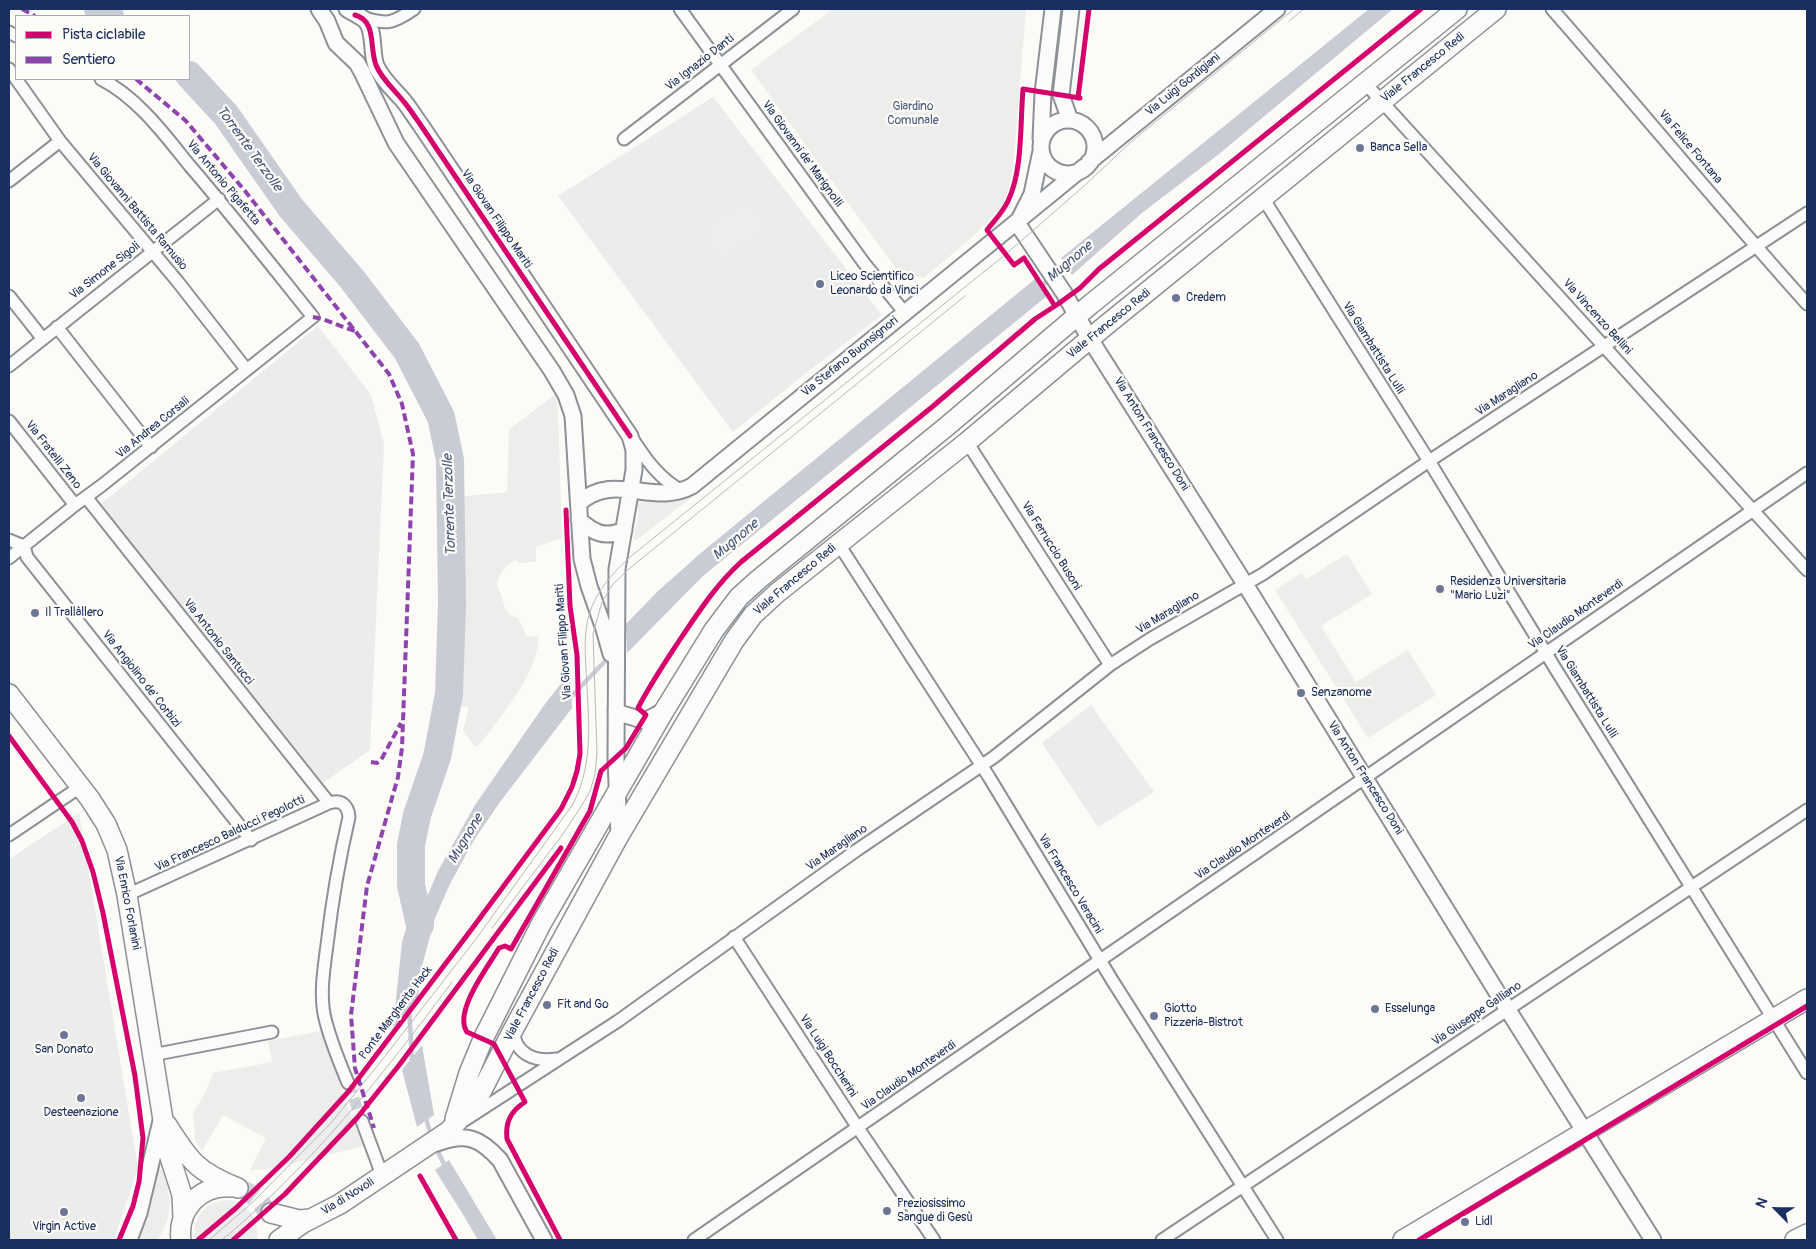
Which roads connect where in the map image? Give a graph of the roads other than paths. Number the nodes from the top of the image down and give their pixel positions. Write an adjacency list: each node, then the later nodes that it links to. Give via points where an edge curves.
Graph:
1 (319, 9): 12 (street, Via Giovan Filippo Mariti)
2 (414, 9): 11 (street, via 394,22)
3 (680, 9): 15 (street, Via Giovanni de' Marignolli)
4 (793, 9): 15 (street, Via Ignazio Danti)
5 (1053, 9): 23 (street, Via Stefano Buonsignori, via 1042,101)
6 (1071, 9): 20 (street, via 1061,95)
7 (1277, 9): 24 (street, Via Luigi Gordigiani)
8 (1457, 9): 18 (main road, Viale Francesco Redi)
9 (1496, 9): 19 (main road, Viale Francesco Redi)
10 (1552, 9): 30 (street, Via Felice Fontana)
11 (354, 14): 12 (street, via 340,20); 13 (street, Via Giovan Filippo Mariti, via 370,26)
12 (334, 35): 14 (street, Via Giovan Filippo Mariti)
13 (371, 38): 14 (street, via 358,51); 44 (street, Via Giovan Filippo Mariti, via 376,66 386,82 420,124)
14 (342, 49): 52 (street, Via Giovan Filippo Mariti, via 357,63 396,142 563,388 575,424)
15 (720, 64): 21 (street, Via Ignazio Danti); 34 (street, Via Giovanni de' Marignolli, via 864,263)
16 (17, 80): 22 (street, Via Giovanni Battista Ramusio)
17 (103, 80): 27 (street, Via Antonio Pigafetta, via 126,93)
18 (1365, 83): 19 (street, Via Vincenzo Bellini); 36 (main road, Viale Francesco Redi)
19 (1380, 101): 26 (main road, Viale Francesco Redi); 40 (street, Via Vincenzo Bellini)
20 (1070, 120): 23 (street, via 1050,126 1044,133); 24 (street, via 1082,124 1091,133 1093,154)
21 (624, 139)
22 (60, 140): 25 (street); 31 (street, Via Giovanni Battista Ramusio)
23 (1041, 146): 24 (street, via 1047,164 1058,172 1072,173); 29 (street, Via Stefano Buonsignori, via 1032,194)
24 (1087, 165): 29 (street, Via Stefano Buonsignori)
25 (9, 181)
26 (1263, 198): 39 (main road, Viale Francesco Redi); 47 (street, Via Giambattista Lulli)
27 (219, 200): 31 (street, Via Simone Sigoli); 35 (street, Via Antonio Pigafetta)
28 (1807, 213): 30 (street, Via Maragliano)
29 (1017, 223): 34 (street, Via Stefano Buonsignori); 36 (street, Via Anton Francesco Doni)
30 (1756, 246): 33 (street, Via Felice Fontana); 40 (street, Via Maragliano)
31 (152, 252): 37 (street, Via Simone Sigoli); 42 (street, Via Giovanni Battista Ramusio)
32 (9, 296): 38 (street)
33 (1807, 304)
34 (905, 313): 50 (street, Via Stefano Buonsignori)
35 (312, 316): 42 (street, Via Andrea Corsali)
36 (1077, 316): 39 (street, Via Anton Francesco Doni); 67 (main road, Viale Francesco Redi, via 758,579 714,630)
37 (57, 327): 38 (street, Via Simone Sigoli); 46 (street)
38 (43, 339): 41 (street, Via Simone Sigoli)
39 (1090, 339): 45 (main road, Viale Francesco Redi); 62 (street, Via Anton Francesco Doni)
40 (1604, 346): 47 (street, Via Maragliano); 54 (street, Via Vincenzo Bellini)
41 (9, 366)
42 (246, 370): 46 (street, Via Andrea Corsali)
43 (9, 421): 53 (street, Via Fratelli Zeno)
44 (630, 436): 49 (street, Via Giovan Filippo Mariti, via 635,461); 50 (street, via 656,472)
45 (967, 442): 58 (main road, Viale Francesco Redi); 64 (street, Via Ferruccio Busoni)
46 (151, 447): 51 (street, Via Andrea Corsali)
47 (1429, 461): 62 (street, Via Maragliano); 63 (street, Via Giambattista Lulli)
48 (1807, 473): 54 (street, Via Claudio Monteverdi)
49 (631, 490): 50 (street, Via Stefano Buonsignori, via 668,494); 52 (street, via 603,490 586,496); 56 (street, Via Giovan Filippo Mariti)
50 (682, 491)
51 (86, 497): 53 (street, Via Andrea Corsali); 73 (street, Via Antonio Santucci)
52 (579, 503): 55 (street, Via Giovan Filippo Mariti)
53 (75, 505): 59 (street, Via Andrea Corsali)
54 (1752, 510): 61 (street, Via Vincenzo Bellini); 63 (street, Via Claudio Monteverdi)
55 (579, 520): 56 (street, via 598,533); 65 (street, Via Giovan Filippo Mariti, via 582,559)
56 (624, 530): 65 (street, Via Giovan Filippo Mariti, via 617,569)
57 (9, 540): 59 (street)
58 (838, 543): 69 (street, Via Francesco Veracini); 76 (main road, Viale Francesco Redi, via 746,622)
59 (24, 546): 60 (street, Via Andrea Corsali); 77 (street, Via Angiolino de' Corbizi, via 28,557)
60 (9, 558)
61 (1807, 570)
62 (1245, 584): 64 (street, Via Maragliano); 70 (street, Via Anton Francesco Doni)
63 (1545, 653): 70 (street, Via Claudio Monteverdi); 78 (street, Via Giambattista Lulli)
64 (1110, 665): 69 (street, Via Maragliano)
65 (615, 673): 68 (street, Via Giovan Filippo Mariti)
66 (9, 694): 71 (main road, Via Enrico Forlanini)
67 (664, 711): 68 (street, via 642,722); 72 (main road, Viale Francesco Redi)
68 (616, 712): 72 (street, Via Giovan Filippo Mariti)
69 (982, 766): 80 (street, Via Maragliano); 81 (street, Via Francesco Veracini)
70 (1365, 778): 81 (street, Via Claudio Monteverdi); 83 (street, Via Anton Francesco Doni)
71 (80, 786): 75 (street); 79 (main road, Via Enrico Forlanini, via 100,814 114,842)
72 (617, 791): 76 (street, Via Giovan Filippo Mariti); 95 (main road, Viale Francesco Redi, via 507,988 469,1073)
73 (329, 803): 77 (street, Via Francesco Balducci Pegolotti); 90 (street, via 345,805 349,817 338,863 322,992 328,1029)
74 (1807, 810): 78 (street, Via Giuseppe Galliano)
75 (9, 835)
76 (620, 836): 85 (main road, Viale Francesco Redi)
77 (251, 840): 79 (street, Via Francesco Balducci Pegolotti)
78 (1692, 887): 83 (street, Via Giuseppe Galliano); 84 (street, Via Giambattista Lulli)
79 (127, 895): 87 (main road, Via Enrico Forlanini)
80 (734, 937): 88 (street, Via Maragliano); 93 (street, Via Luigi Boccherini)
81 (1101, 960): 93 (street, Via Claudio Monteverdi); 97 (street, Via Francesco Veracini)
82 (1807, 999): 84 (main road)
83 (1508, 1010): 94 (street, Via Anton Francesco Doni); 97 (street, Via Giuseppe Galliano)
84 (1774, 1018): 89 (street, Via Giambattista Lulli); 94 (main road)
85 (513, 1030): 88 (street, via 517,1046 529,1056 541,1060); 95 (main road, Viale Francesco Redi, via 485,1086)
86 (272, 1032): 87 (street)
87 (152, 1055): 91 (main road, Via Enrico Forlanini)
88 (558, 1059): 95 (street, Via Maragliano)
89 (1807, 1073)
90 (348, 1083)
91 (162, 1117): 99 (main road, Via Enrico Forlanini, via 168,1151 182,1195); 99 (main road, Via Enrico Forlanini, via 196,1166 238,1188 217,1187 202,1194 190,1203); 101 (street)
92 (362, 1121): 96 (street)
93 (858, 1128): 105 (street, Via Claudio Monteverdi); 106 (street, Via Luigi Boccherini)
94 (1585, 1131): 109 (main road); 110 (street, Via Anton Francesco Doni)
95 (447, 1134): 96 (main road, Via di Novoli); 104 (street, via 472,1138 492,1151)
96 (382, 1176): 98 (main road, Via di Novoli)
97 (1243, 1187): 107 (street, Via Giuseppe Galliano); 108 (street, Via Francesco Veracini)
98 (313, 1218): 102 (main road, Via di Novoli, via 299,1220 270,1214); 103 (main road, Via di Novoli)
99 (179, 1232)
100 (1807, 1234): 111 (main road)
101 (130, 1240)
102 (272, 1240)
103 (279, 1240)
104 (544, 1240)
105 (694, 1240)
106 (934, 1240)
107 (1162, 1240)
108 (1277, 1240)
109 (1403, 1240)
110 (1653, 1240)
111 (1795, 1240)

